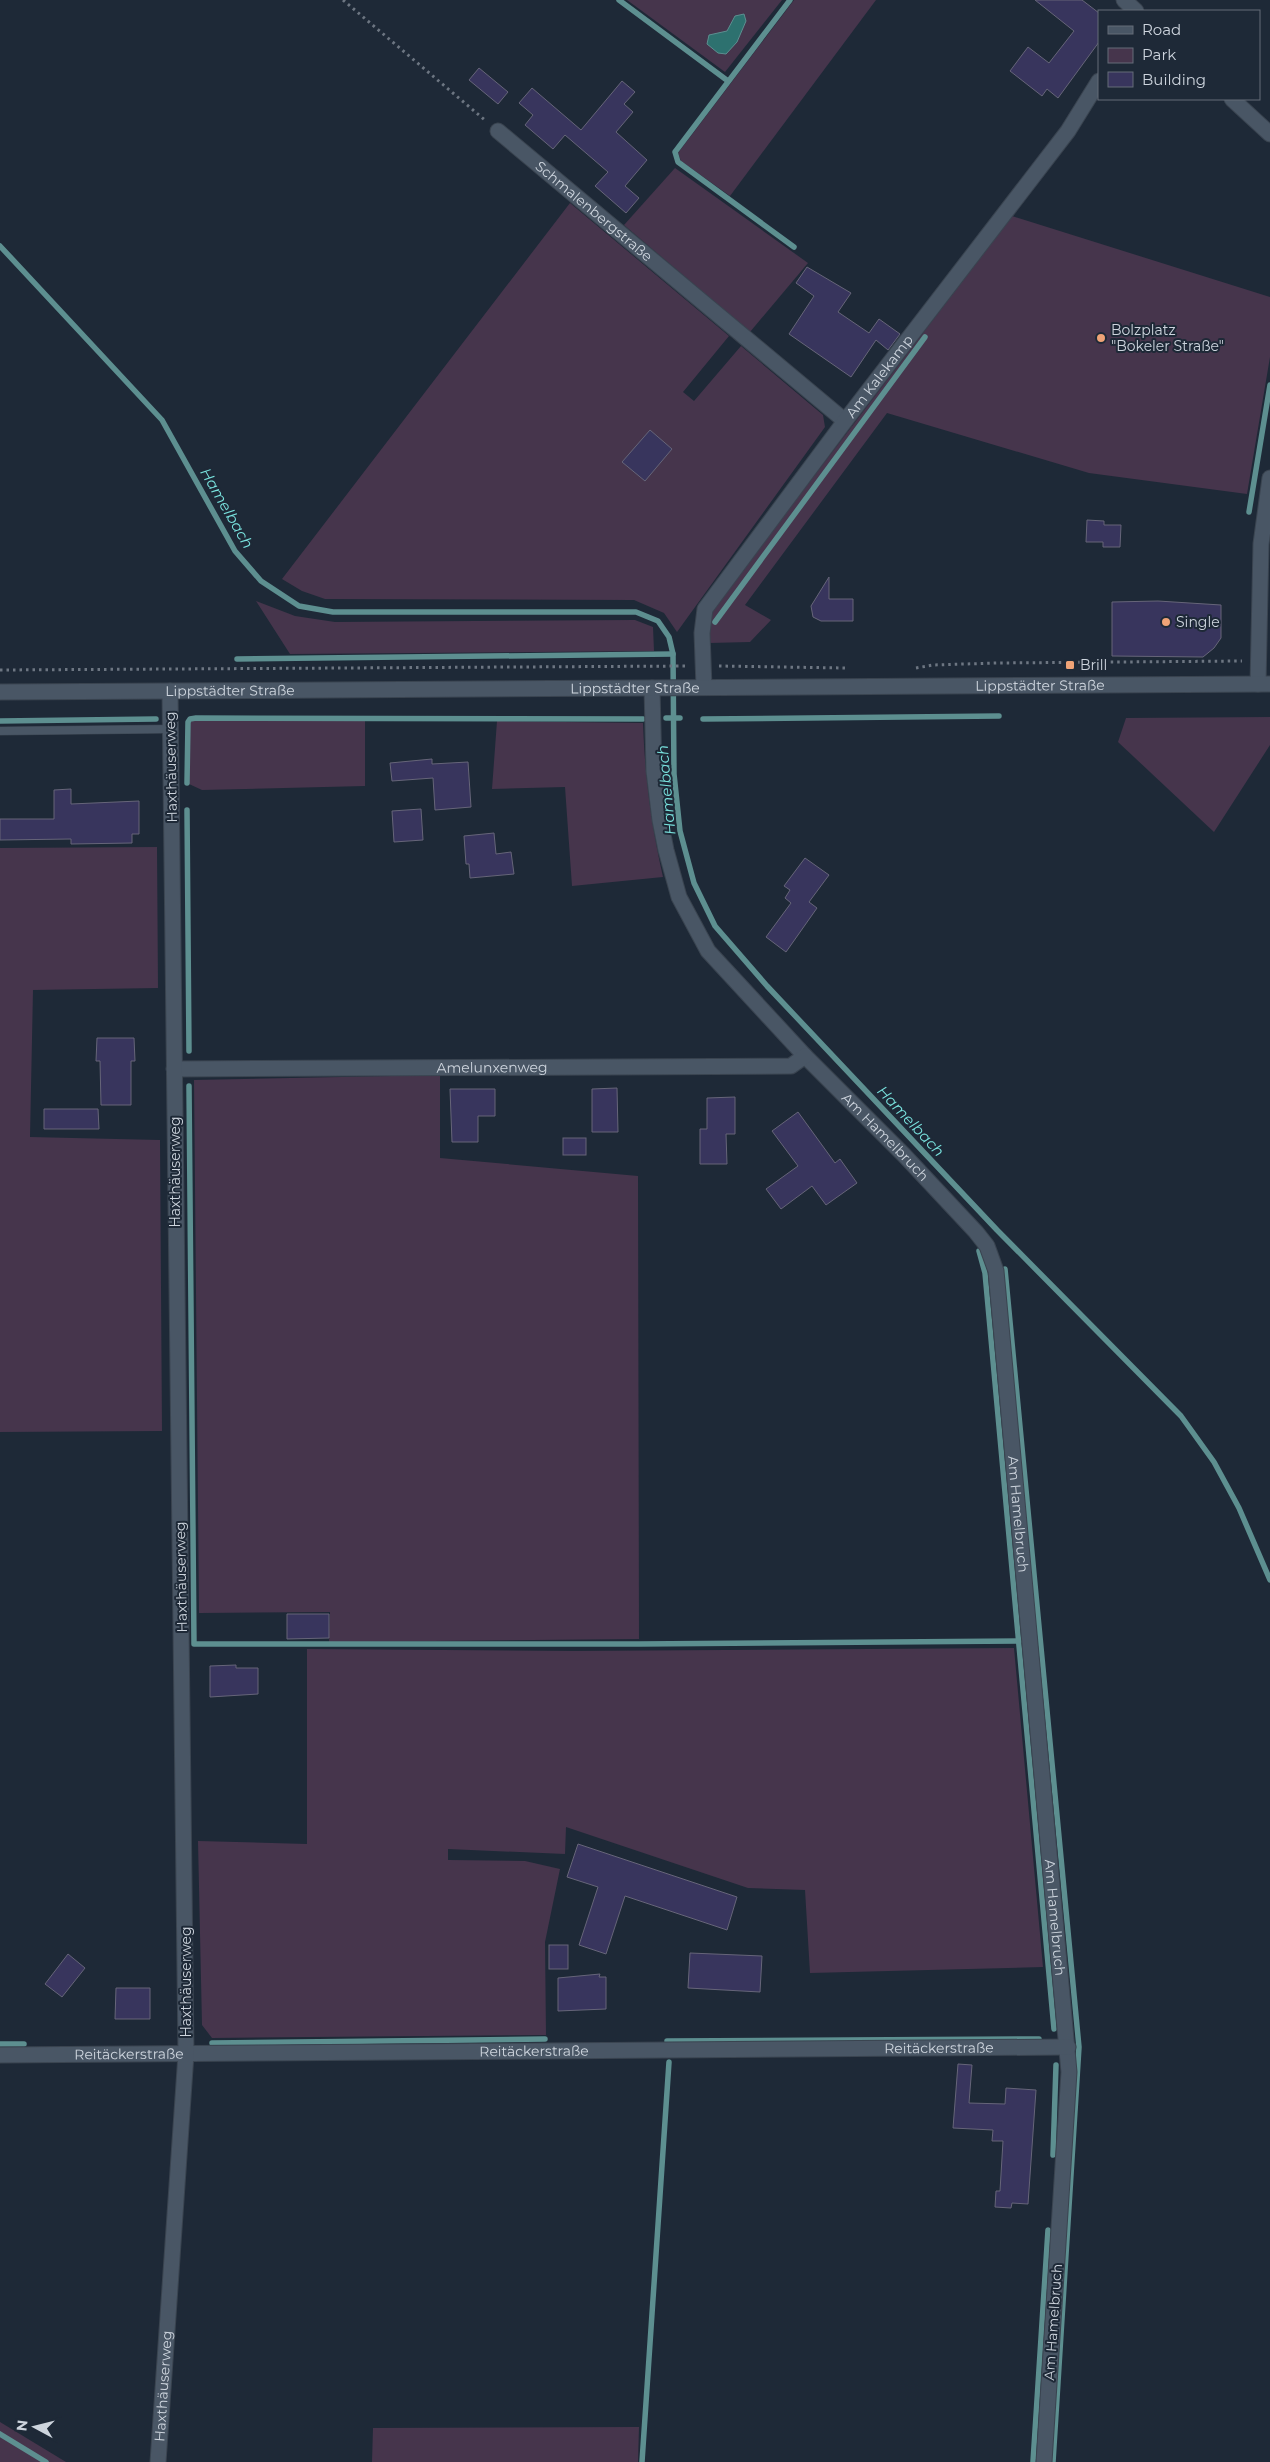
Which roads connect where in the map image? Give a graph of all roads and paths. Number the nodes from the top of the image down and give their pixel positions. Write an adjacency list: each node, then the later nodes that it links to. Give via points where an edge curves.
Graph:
1 (343, 0): 6 (path)
2 (1124, 0): 3 (street)
3 (1135, 10)
4 (1098, 83): 8 (street, Am Kalekamp, via 1068,130)
5 (1233, 100): 7 (street)
6 (498, 131): 8 (street, Schmalenbergstraße)
7 (1270, 134)
8 (845, 421): 12 (street, Am Kalekamp, via 705,609 702,633)
9 (1270, 478): 10 (street, via 1261,544)
10 (1259, 661): 14 (path, via 997,663); 16 (street)
11 (687, 666): 15 (path)
12 (704, 666): 13 (path); 17 (street, Am Kalekamp)
13 (855, 668)
14 (913, 668)
15 (0, 670)
16 (1264, 684): 17 (street, Lippstädter Straße)
17 (704, 687): 18 (street, Lippstädter Straße)
18 (655, 688): 19 (street, Lippstädter Straße); 23 (street, Am Hamelbruch, via 654,771 660,820 679,897 708,951)
19 (170, 691): 20 (street, Lippstädter Straße); 21 (street, Haxthäuserweg)
20 (0, 692)
21 (171, 729): 22 (lane); 24 (street, Haxthäuserweg)
22 (0, 731)
23 (805, 1056): 24 (street, Amelunxenweg, via 791,1066); 25 (street, Am Hamelbruch, via 976,1232 988,1246 996,1271)
24 (174, 1069): 26 (street, Haxthäuserweg)
25 (1068, 2047): 26 (street, Reitäckerstraße); 29 (street, Am Hamelbruch)
26 (186, 2054): 27 (street, Reitäckerstraße); 28 (street, Haxthäuserweg)
27 (0, 2055)
28 (158, 2462)
29 (1044, 2462)

